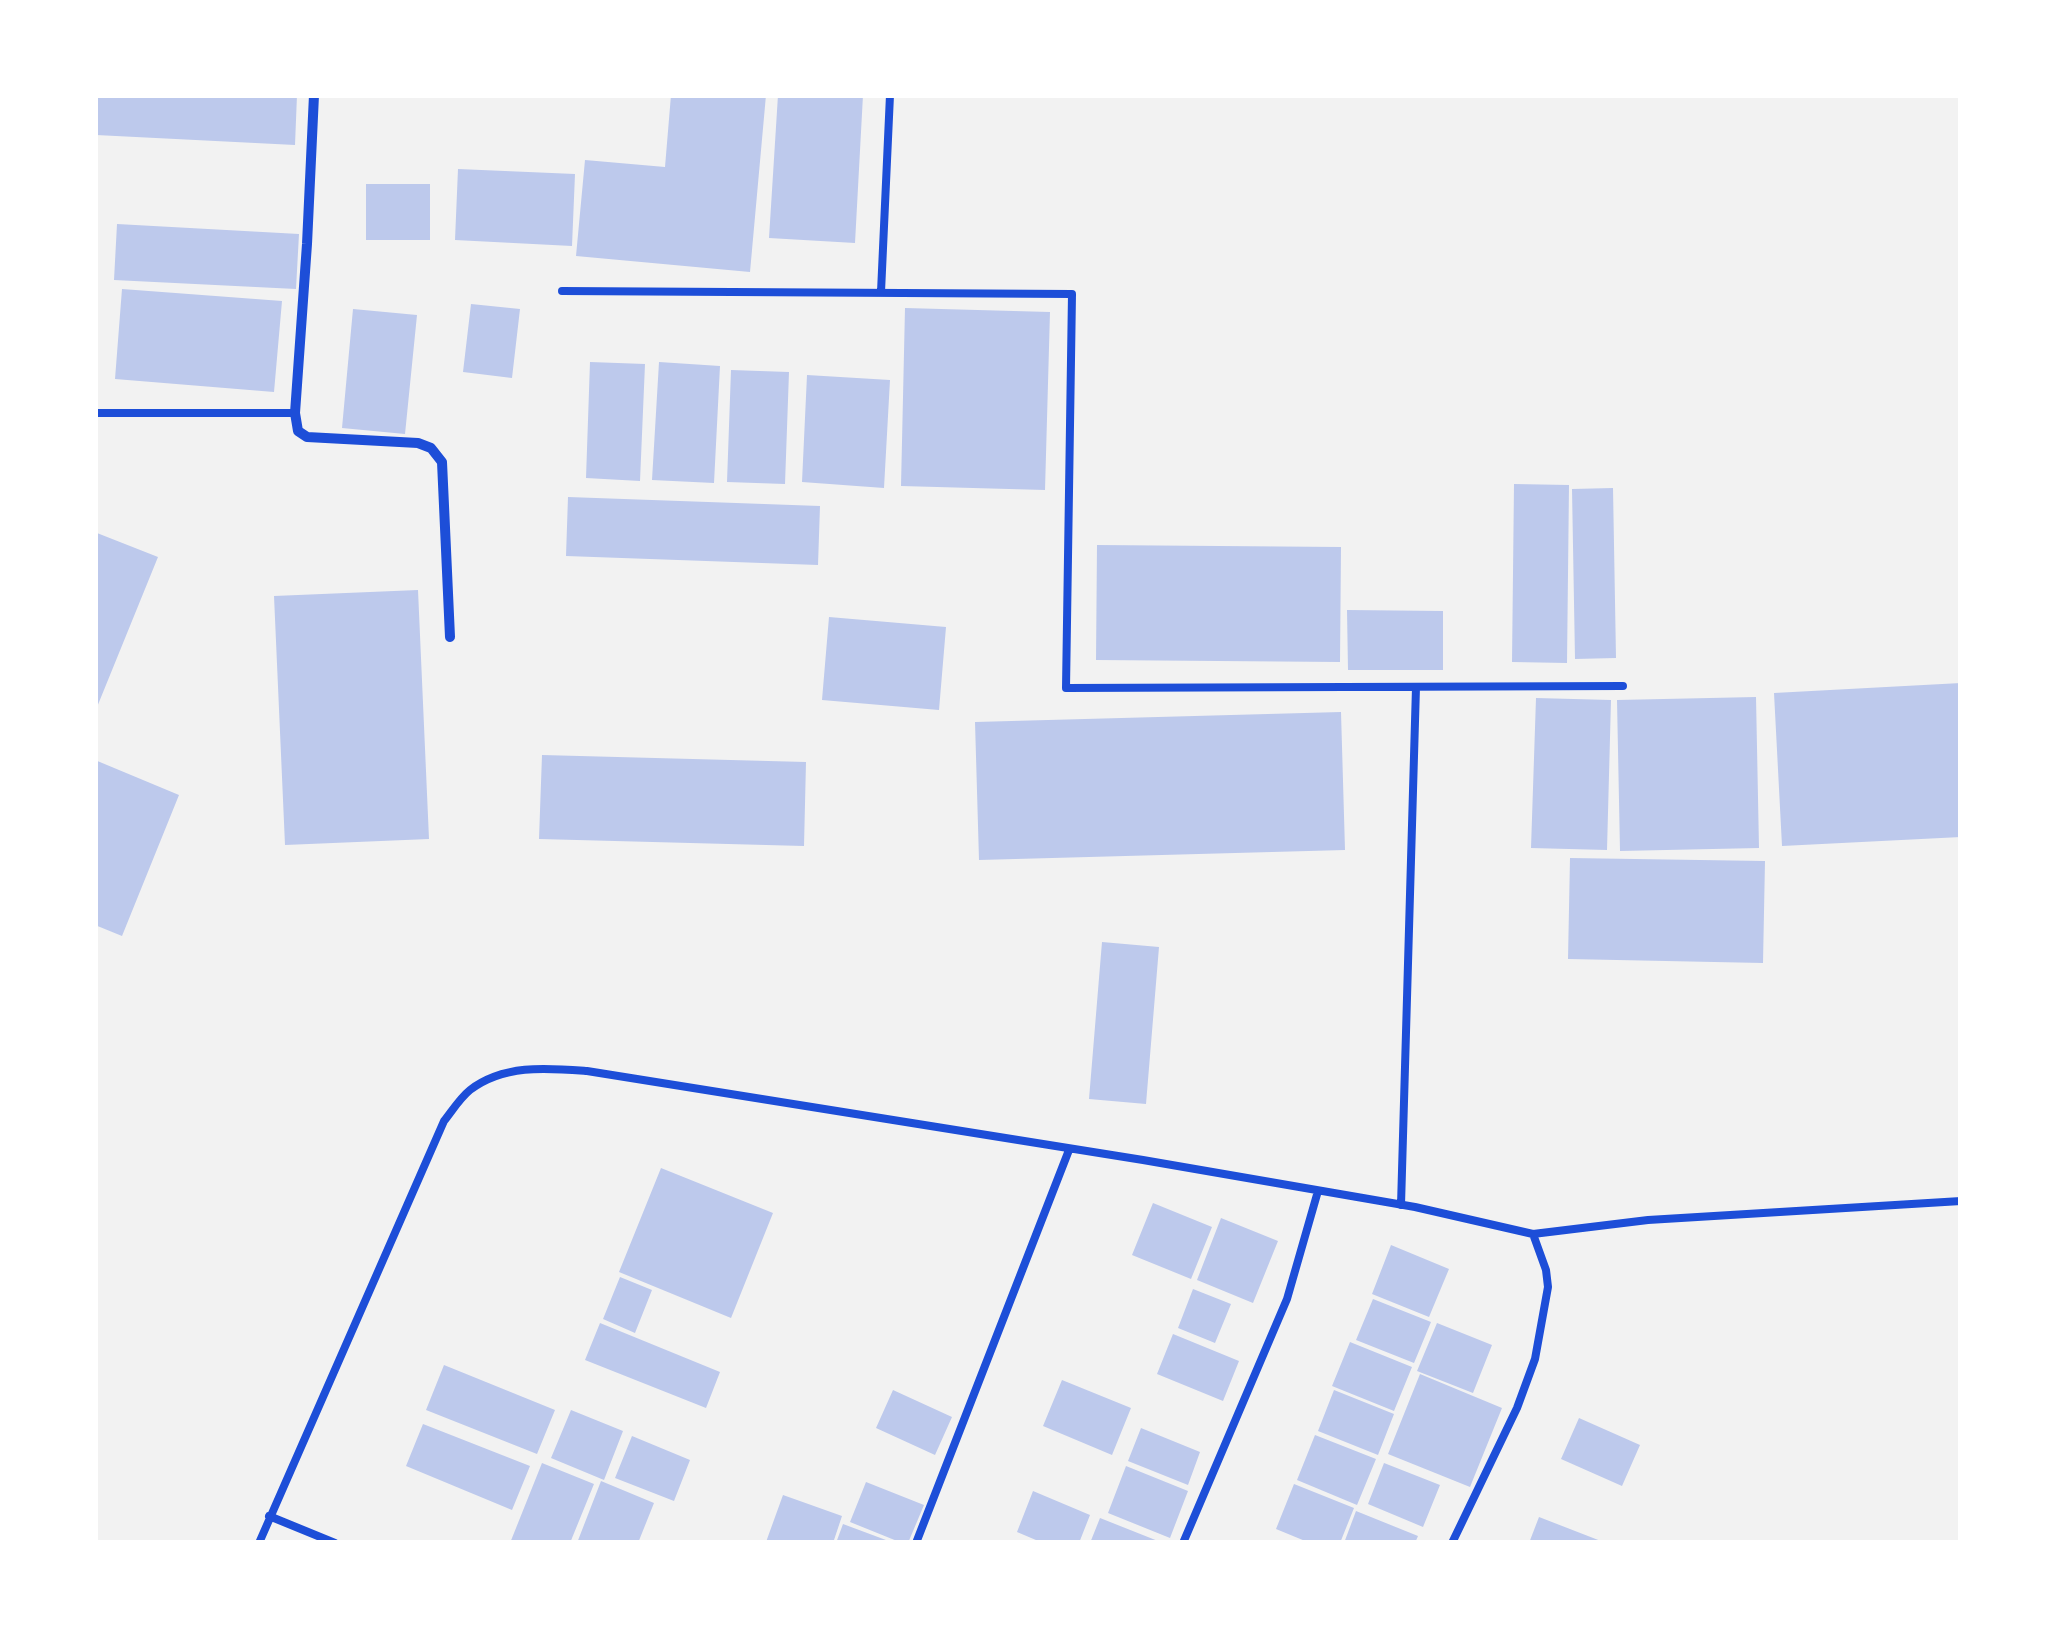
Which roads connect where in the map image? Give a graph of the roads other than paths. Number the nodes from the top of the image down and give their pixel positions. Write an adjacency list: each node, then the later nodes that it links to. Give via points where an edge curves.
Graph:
1 (314, 95): 6 (street)
2 (890, 95): 4 (lane)
3 (562, 290): 4 (lane)
4 (881, 292): 9 (lane, via 1072,294 1066,688)
5 (95, 413): 6 (lane)
6 (295, 413): 7 (street, via 298,431 307,437 418,443 442,462)
7 (450, 637)
8 (1622, 686): 9 (lane)
9 (1416, 687): 13 (lane)
10 (1070, 1150): 11 (lane); 15 (lane, via 587,1071 504,1072 470,1091 444,1121); 18 (lane)
11 (1318, 1192): 13 (lane); 19 (lane, via 1287,1299)
12 (1961, 1201): 14 (lane, via 1648,1220)
13 (1401, 1205): 14 (lane)
14 (1533, 1234): 20 (lane, via 1548,1287 1535,1359)
15 (270, 1516): 16 (lane); 17 (lane)
16 (259, 1543)
17 (336, 1543)
18 (916, 1543)
19 (1183, 1543)
20 (1452, 1543)

